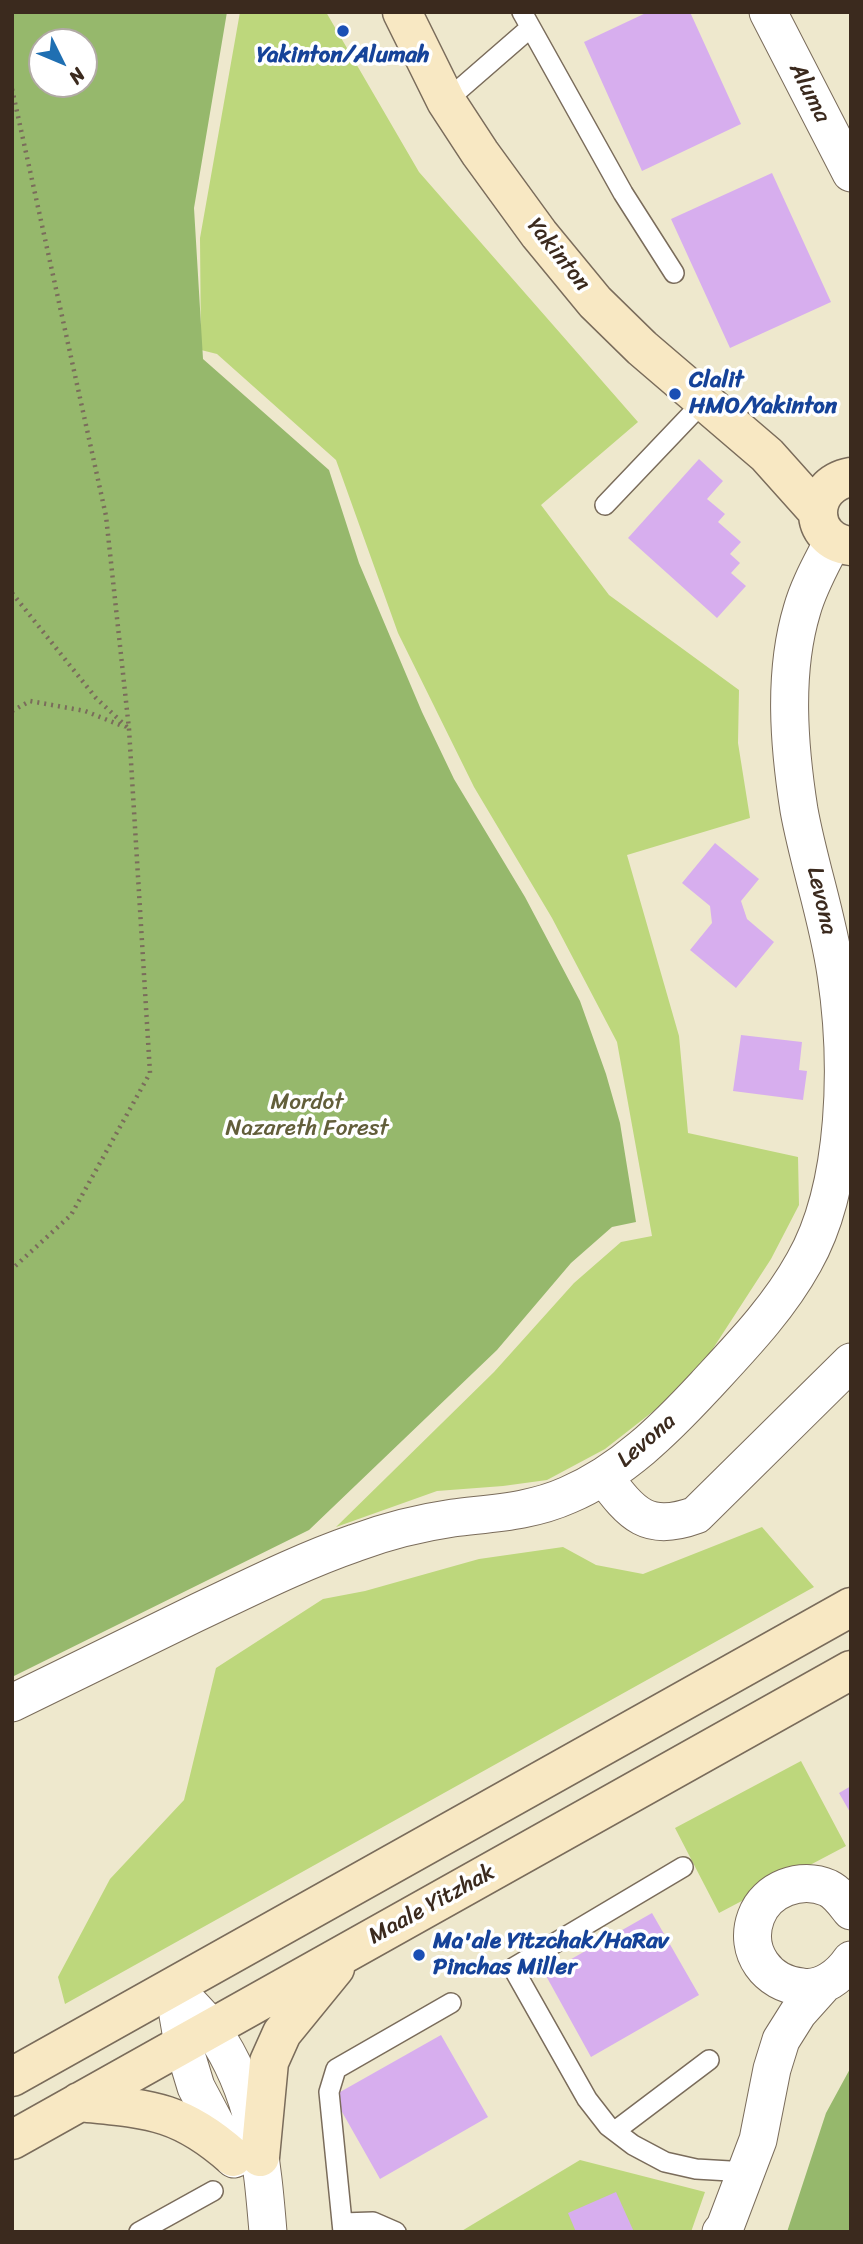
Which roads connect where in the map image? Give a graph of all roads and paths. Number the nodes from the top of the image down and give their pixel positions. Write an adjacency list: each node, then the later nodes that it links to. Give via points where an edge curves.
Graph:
1 (402, 12): 5 (street, Yakinton)
2 (768, 12): 6 (street, Aluma)
3 (526, 20): 5 (lane); 7 (lane, via 622,193)
4 (12, 89): 13 (path, via 106,516)
5 (446, 101): 8 (street, Yakinton, via 539,234 595,302)
6 (851, 173)
7 (674, 273)
8 (705, 400): 9 (lane); 10 (street, Yakinton)
9 (605, 505)
10 (838, 511): 14 (street, Levona, via 802,611 791,661 791,692 792,754 800,813)
11 (12, 593): 13 (path, via 96,698)
12 (12, 711): 13 (path, via 30,701 85,711)
13 (129, 729): 15 (path, via 150,1073 71,1215)
14 (845, 1000): 17 (street, Levona, via 836,1173 807,1258 776,1306 734,1354 680,1412)
15 (12, 1269)
16 (851, 1362): 17 (street, via 696,1516 658,1523 626,1507)
17 (604, 1477): 20 (street, Levona, via 565,1497 514,1512 400,1528 351,1544 264,1580)
18 (851, 1607): 27 (street)
19 (851, 1670): 23 (street, Maale Yitzhak)
20 (12, 1703)
21 (683, 1867): 34 (lane, via 513,1968 587,2099)
22 (851, 1911): 25 (street, via 828,1888 811,1883 778,1891 765,1902 752,1934)
23 (351, 1950): 29 (street, Maale Yitzhak); 36 (street, via 282,2033 269,2062)
24 (851, 1960): 26 (street)
25 (762, 1967): 26 (street, via 790,1986); 31 (street)
26 (824, 1984): 31 (street, via 798,2012)
27 (173, 1987): 29 (street); 32 (street)
28 (451, 2003): 39 (lane, via 336,2069 329,2092)
29 (197, 2037): 33 (street, Maale Yitzhak); 36 (street, via 240,2082 255,2123)
30 (709, 2060): 34 (lane)
31 (772, 2069): 37 (street)
32 (12, 2077)
33 (79, 2102): 35 (street, Maale Yitzhak); 36 (street, via 148,2109 185,2122)
34 (615, 2131): 37 (lane, via 665,2162)
35 (12, 2140)
36 (247, 2157): 41 (street, via 242,2173 248,2200); 42 (street)
37 (747, 2172): 44 (street)
38 (213, 2191): 40 (lane)
39 (343, 2227): 43 (lane, via 373,2222)
40 (139, 2232)
41 (247, 2232)
42 (268, 2232)
43 (396, 2232)
44 (721, 2232)

